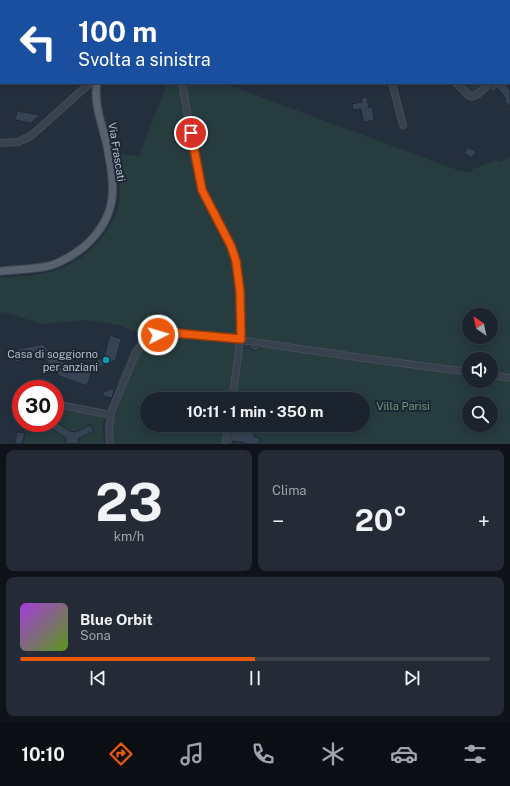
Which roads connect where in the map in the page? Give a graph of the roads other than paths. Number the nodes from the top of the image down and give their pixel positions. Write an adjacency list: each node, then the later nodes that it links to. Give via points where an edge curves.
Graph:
1 (89, 84): 8 (street, via 31,136 18,142)
2 (98, 84): 9 (main road, Via Frascati, via 97,102 112,180 112,204 107,218 89,241 65,260 43,267)
3 (182, 84): 10 (street, via 200,184 231,246 236,264 241,298)
4 (392, 84): 7 (street)
5 (460, 84): 6 (street, via 472,97)
6 (489, 84)
7 (403, 125)
8 (0, 143)
9 (0, 271)
10 (241, 339): 11 (street); 14 (street); 16 (street, via 169,332 148,340 135,355)
11 (462, 371)
12 (498, 376): 13 (street)
13 (510, 378)
14 (233, 392)
15 (64, 406): 16 (street)
16 (111, 415): 18 (street)
17 (227, 432): 19 (street)
18 (110, 444)
19 (225, 444)

